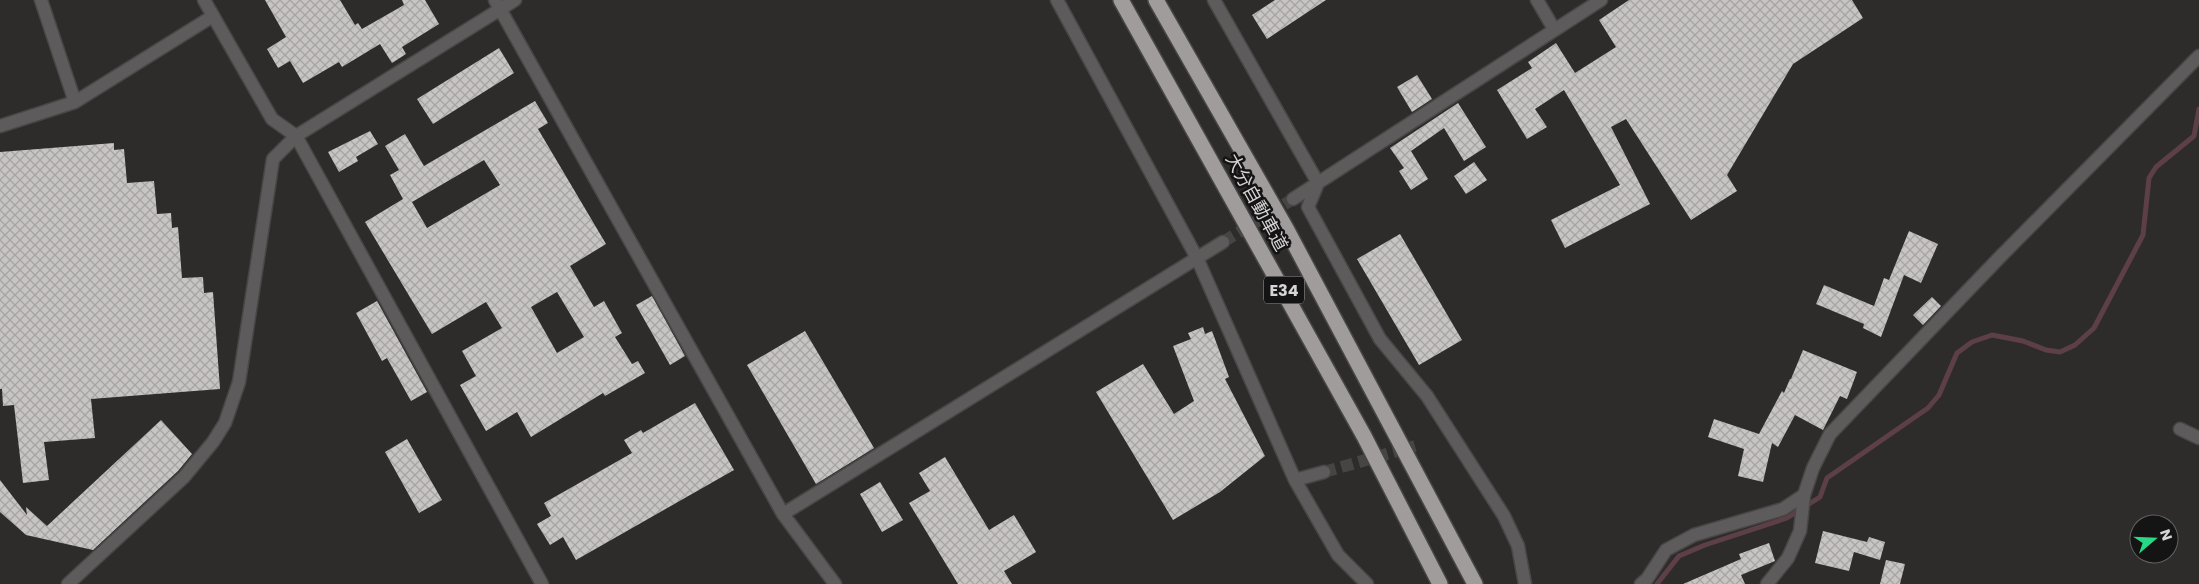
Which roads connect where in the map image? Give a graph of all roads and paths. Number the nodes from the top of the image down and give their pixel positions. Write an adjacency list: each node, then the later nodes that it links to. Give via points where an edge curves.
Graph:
1 (41, 0): 14 (street)
2 (204, 0): 11 (street)
3 (515, 0): 10 (street)
4 (1057, 0): 20 (street)
5 (1121, 0): 31 (highway, 大分自動車道 / E34, via 1354,419)
6 (1156, 0): 32 (highway, 大分自動車道 / E34, via 1286,230)
7 (1214, 0): 17 (street)
8 (1536, 0): 12 (street)
9 (1601, 0): 12 (street)
10 (498, 5): 16 (street); 26 (street)
11 (213, 16): 14 (street); 16 (street, via 272,119)
12 (1554, 29): 17 (street)
13 (2199, 56): 25 (street, via 1830,434 1813,468)
14 (75, 102): 15 (street)
15 (0, 126)
16 (296, 136): 27 (street, via 273,159 239,382 225,422 184,477); 28 (street)
17 (1318, 182): 18 (street); 33 (street, via 1308,207 1380,339 1427,396 1504,516 1518,546)
18 (1292, 199)
19 (1223, 242): 20 (street)
20 (1196, 258): 24 (street); 26 (street)
21 (2180, 429): 22 (street)
22 (2199, 438)
23 (1324, 472): 24 (street)
24 (1294, 480): 30 (street, via 1338,555)
25 (1804, 497): 34 (street, via 1783,509 1694,535 1666,550); 35 (street, via 1800,531 1788,558)
26 (783, 514): 29 (street)
27 (68, 584)
28 (542, 584)
29 (835, 584)
30 (1367, 584)
31 (1440, 584)
32 (1475, 584)
33 (1525, 584)
34 (1641, 584)
35 (1767, 584)

